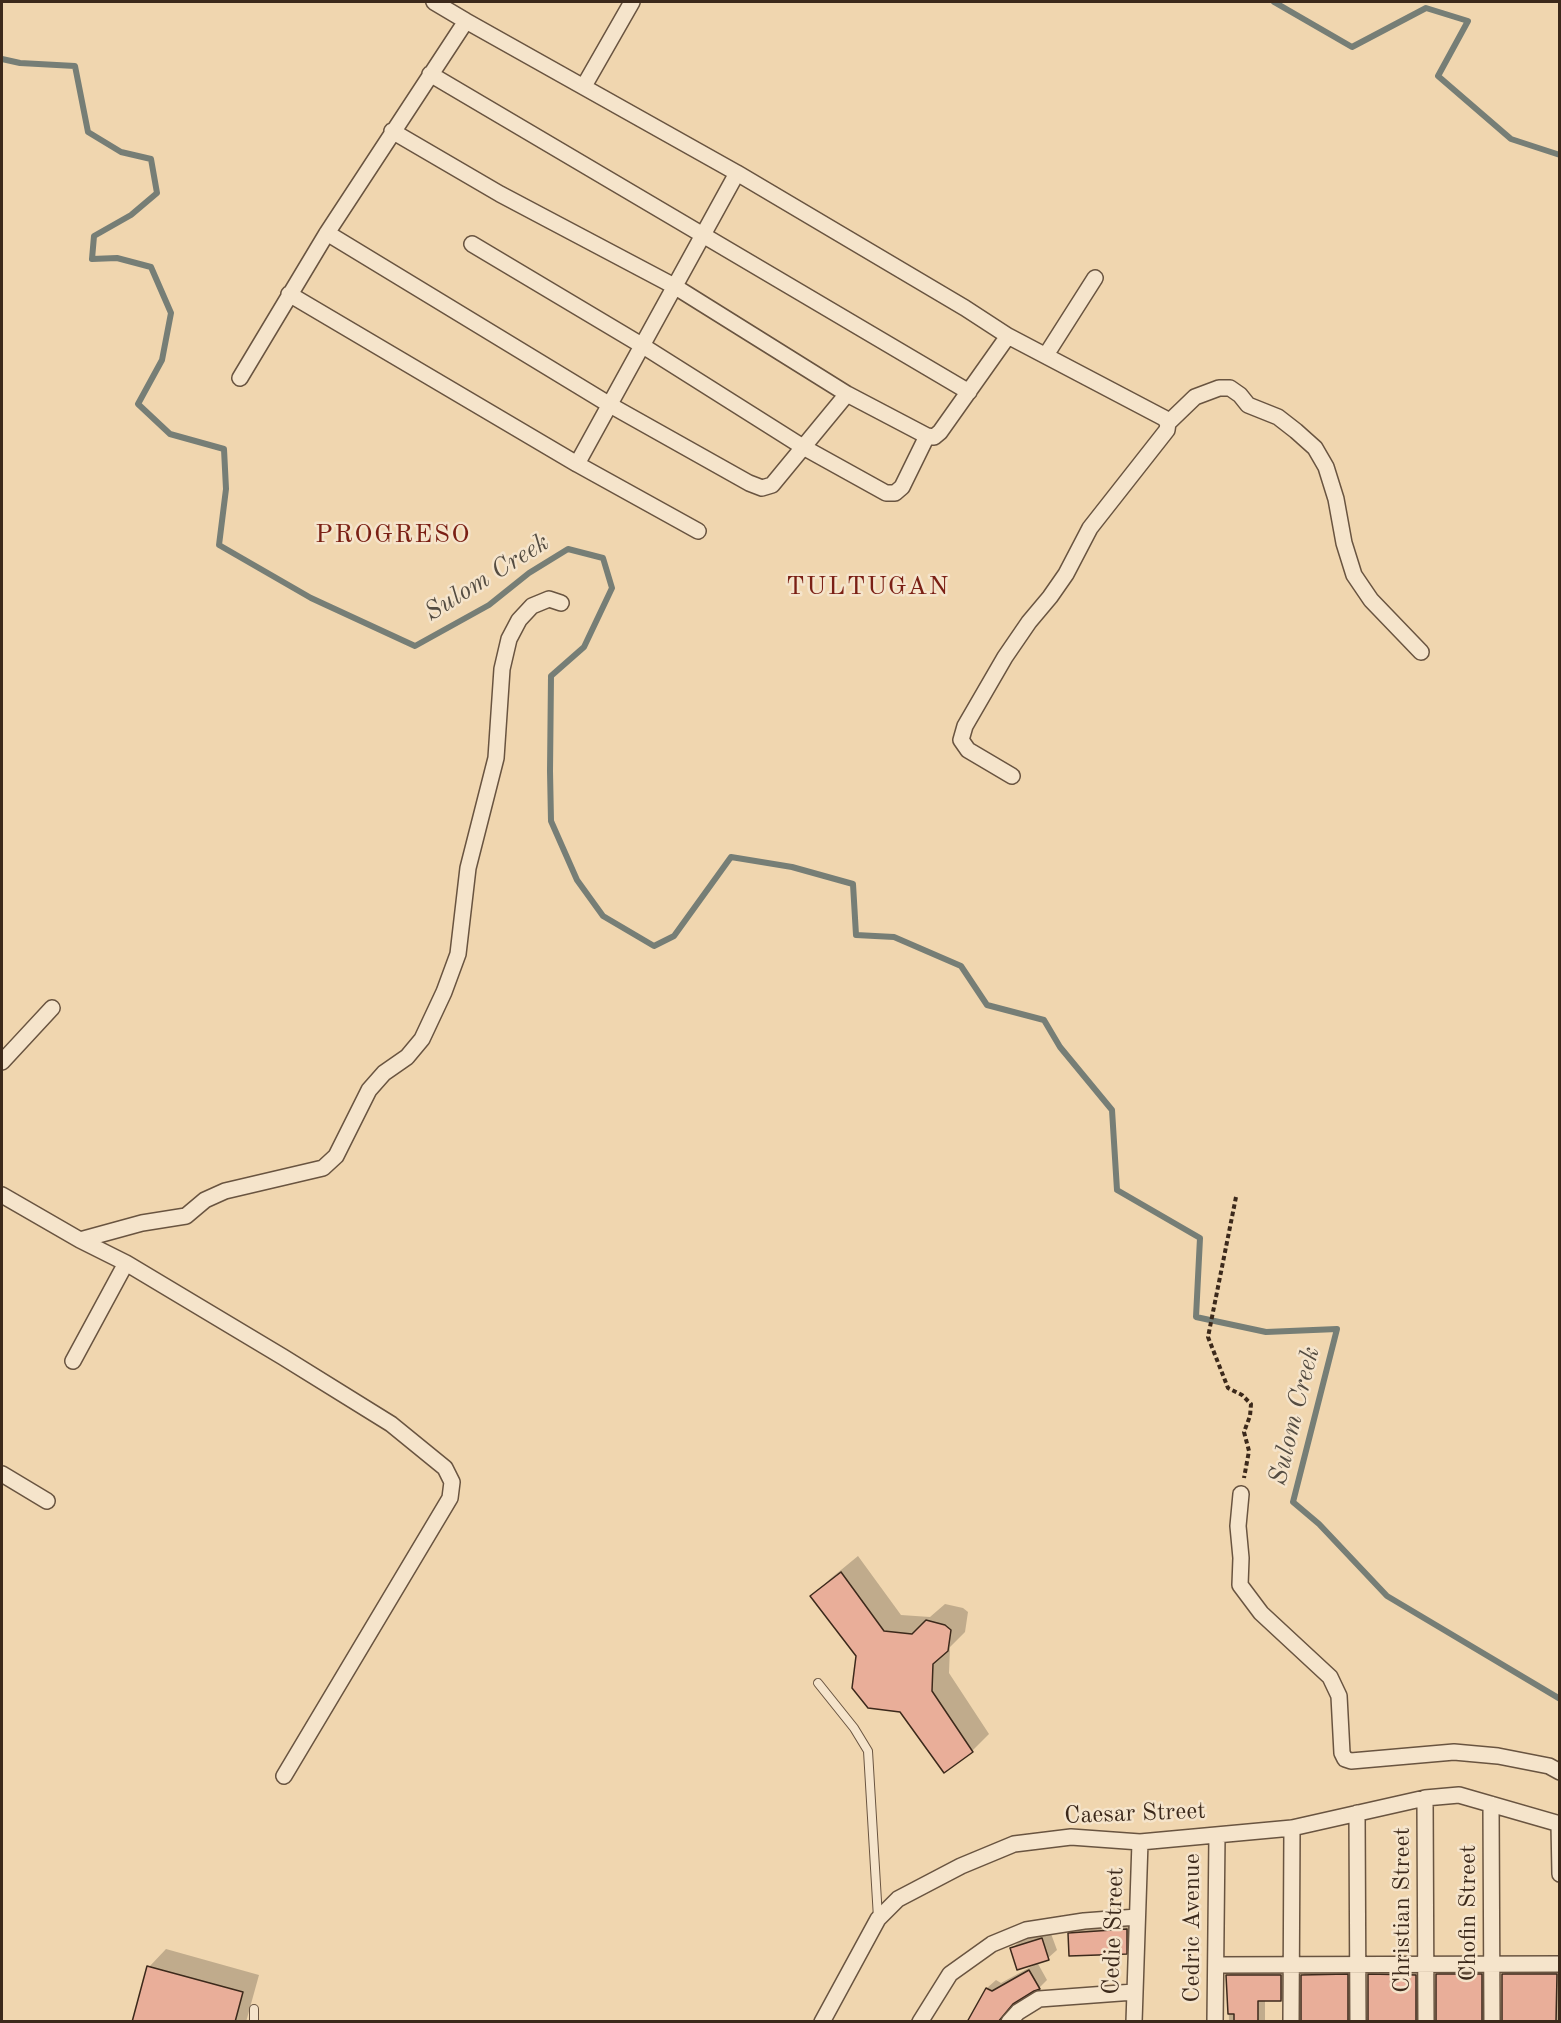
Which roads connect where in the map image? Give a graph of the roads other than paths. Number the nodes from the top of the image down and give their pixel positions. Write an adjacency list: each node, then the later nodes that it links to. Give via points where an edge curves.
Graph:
1 (434, 2): 3 (street)
2 (632, 2): 5 (street)
3 (466, 21): 4 (street); 5 (street)
4 (430, 74): 6 (street); 9 (street)
5 (584, 86): 7 (street)
6 (392, 132): 8 (street); 12 (street)
7 (737, 173): 9 (street); 14 (street)
8 (327, 233): 13 (street); 20 (street)
9 (703, 237): 12 (street); 18 (street)
10 (472, 244): 15 (street)
11 (1095, 278): 16 (street)
12 (674, 286): 15 (street); 19 (street)
13 (289, 294): 17 (street); 24 (street)
14 (1008, 336): 16 (street); 18 (street)
15 (643, 346): 20 (street); 23 (street)
16 (1046, 355): 21 (street)
17 (240, 378)
18 (969, 392): 22 (street, via 940,432 934,437)
19 (847, 394): 22 (street); 23 (street)
20 (610, 405): 23 (street, via 762,488 772,485); 24 (street)
21 (1168, 423): 27 (street, via 1195,397 1230,388 1248,405 1278,417 1296,430 1315,448 1326,467 1354,575 1371,600); 28 (street, via 1167,430 1090,528 1066,574 1005,657 965,726 961,740 968,750)
22 (927, 436): 23 (street, via 902,487 895,493 886,493)
23 (803, 447)
24 (577, 464): 25 (street)
25 (698, 531)
26 (561, 603): 32 (street, via 549,599 532,606 509,639 502,669 496,758 468,868 458,954 444,992 422,1039 369,1090 336,1156 323,1168 225,1191 205,1200 186,1216)
27 (1420, 652)
28 (1012, 776)
29 (52, 1008): 30 (street)
30 (2, 1062)
31 (2, 1195): 32 (street)
32 (80, 1240): 33 (street)
33 (126, 1263): 34 (street); 40 (street, via 390,1424 445,1468 453,1482 450,1497)
34 (73, 1361)
35 (2, 1474): 37 (street)
36 (1241, 1494): 39 (street, via 1240,1585 1261,1613 1330,1677 1339,1696 1345,1759 1454,1752 1498,1756 1549,1766)
37 (47, 1501)
38 (818, 1683): 50 (lane, via 868,1751)
39 (1560, 1772)
40 (284, 1776)
41 (1425, 1797): 42 (street, Caesar Street, via 1459,1795); 43 (street, Caesar Street); 55 (street, Christian Street)
42 (1491, 1804): 44 (street, Caesar Street); 56 (street, Chofin Street)
43 (1357, 1813): 45 (street, Caesar Street); 54 (street)
44 (1559, 1824): 48 (street)
45 (1292, 1828): 46 (street, Caesar Street); 53 (street)
46 (1216, 1834): 47 (street, Caesar Street); 52 (street, Cedric Avenue)
47 (1140, 1842): 49 (street, Cedie Street); 50 (street, Caesar Street, via 1071,1837 1014,1844 898,1899)
48 (1560, 1874)
49 (1137, 1917): 57 (street, Cedie Street); 61 (street, via 1026,1930 992,1944 950,1974)
50 (878, 1919): 60 (street, Caesar Street)
51 (1560, 1964): 56 (street)
52 (1216, 1965): 53 (street); 64 (street, Cedric Avenue)
53 (1290, 1965): 54 (street); 65 (street)
54 (1358, 1965): 55 (street); 66 (street)
55 (1425, 1965): 56 (street); 67 (street, Christian Street)
56 (1492, 1965): 68 (street, Chofin Street)
57 (1134, 1992): 62 (street, via 1039,2000); 63 (street, Cedie Street)
58 (254, 2009): 59 (lane)
59 (254, 2022)
60 (822, 2022)
61 (920, 2022)
62 (1009, 2022)
63 (1134, 2022)
64 (1215, 2022)
65 (1291, 2022)
66 (1358, 2022)
67 (1426, 2022)
68 (1492, 2022)

